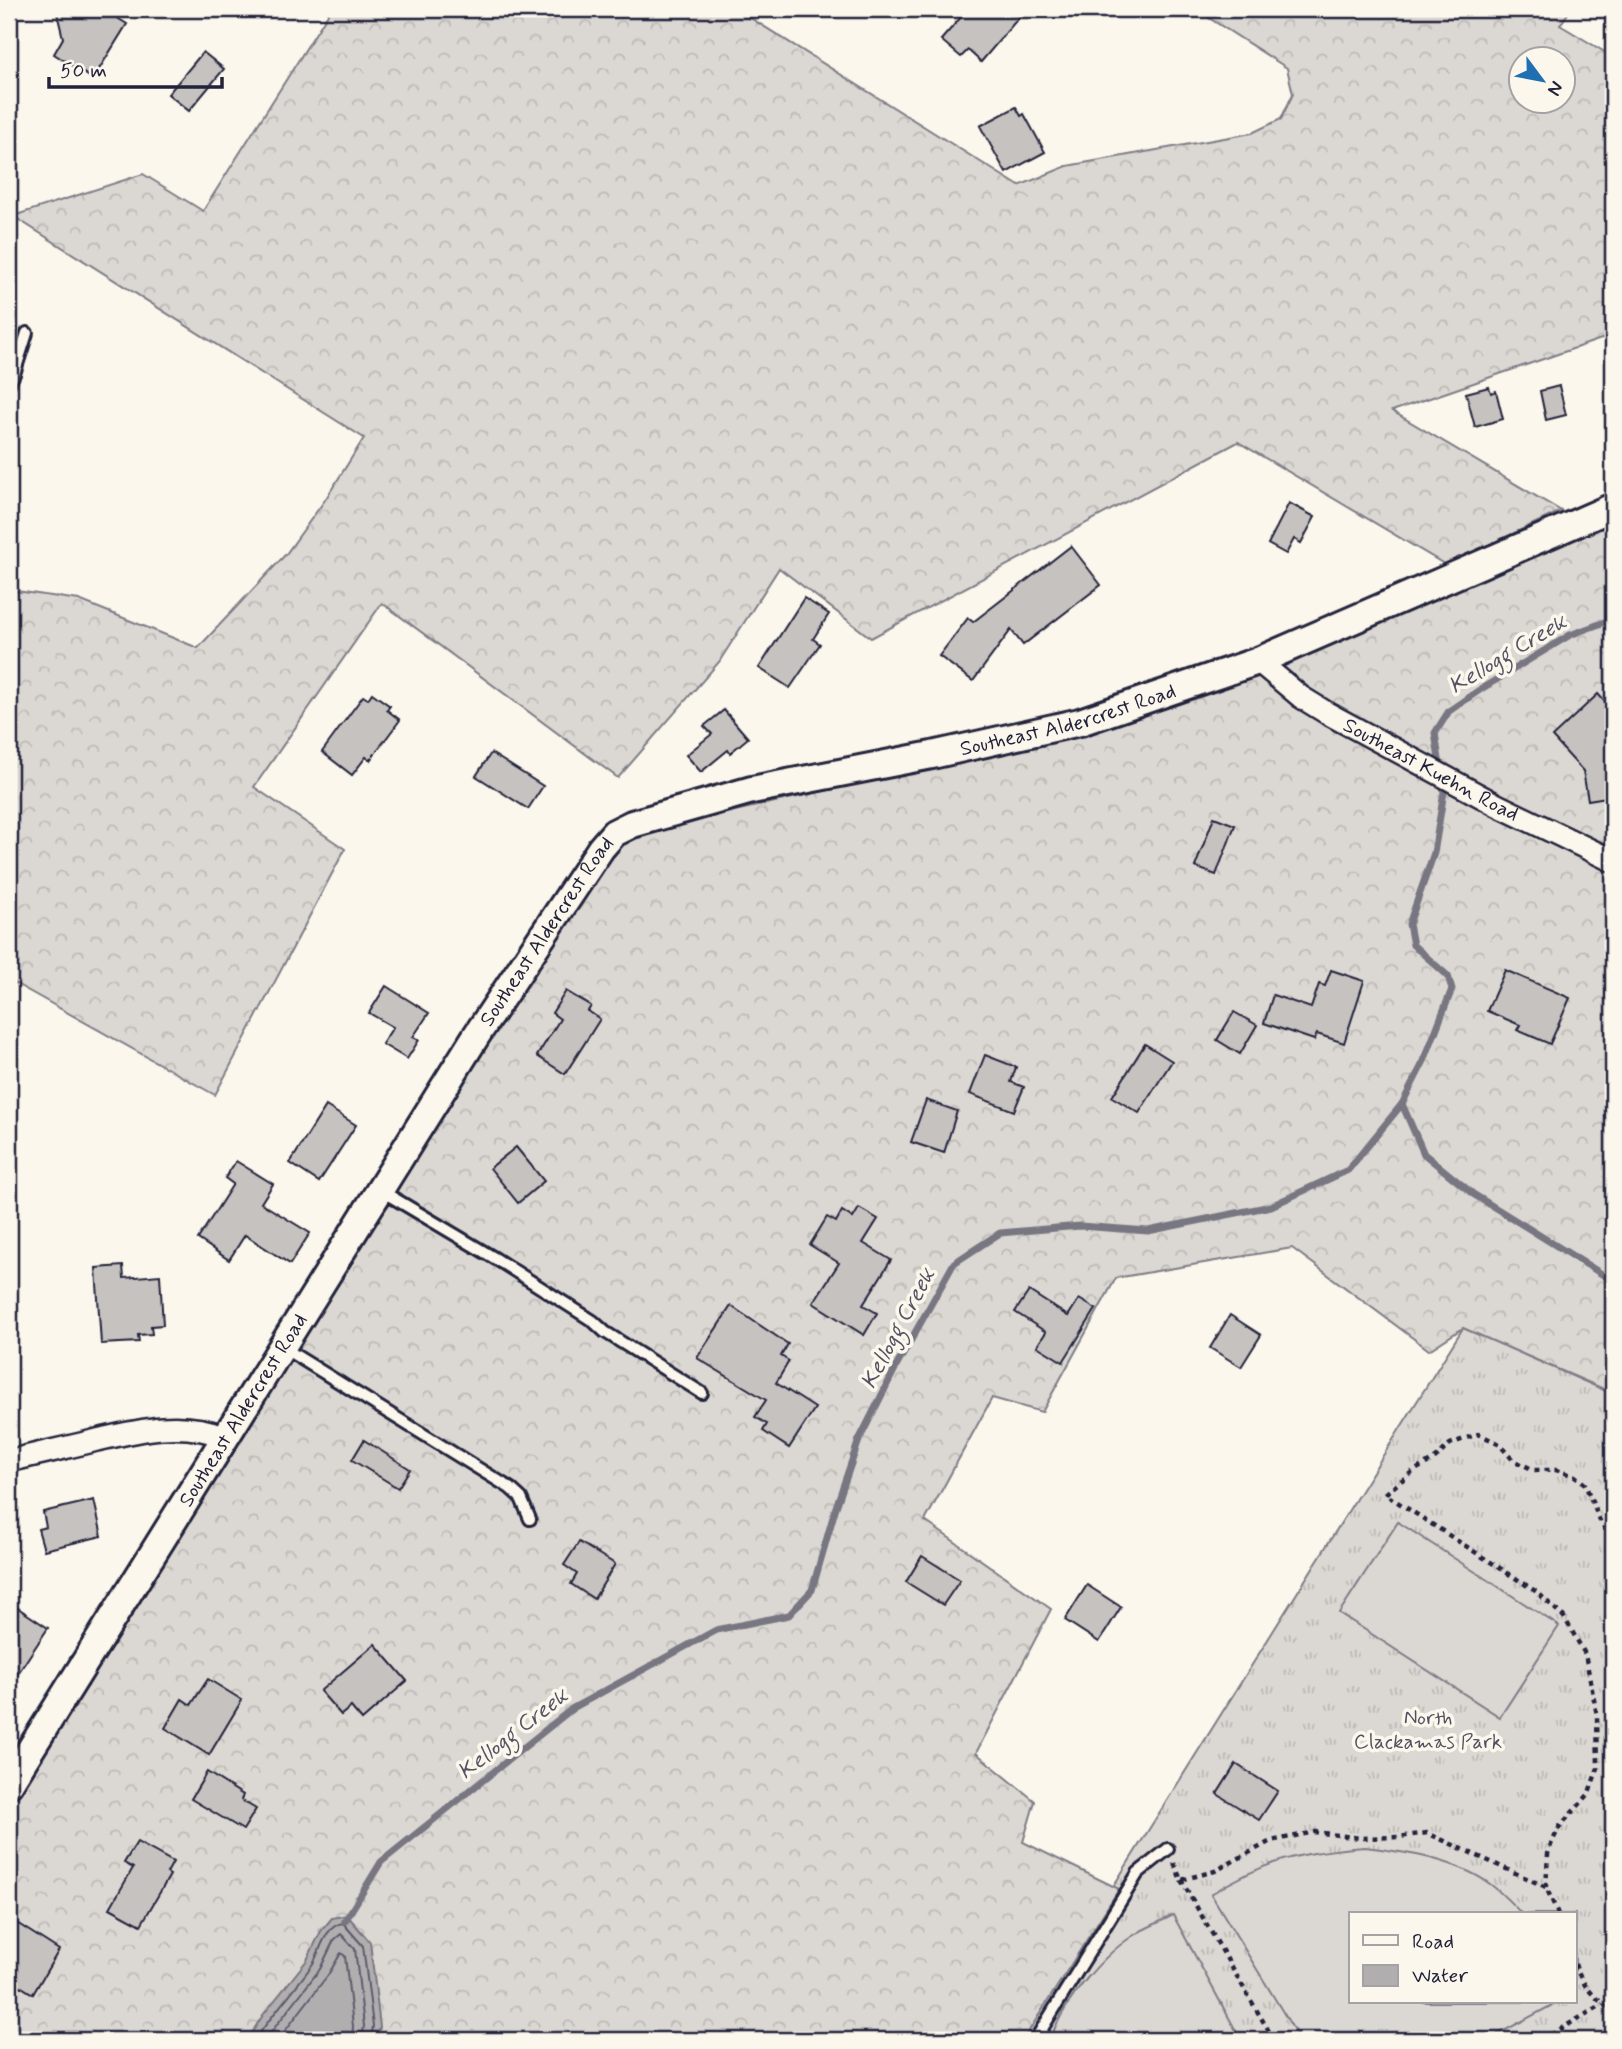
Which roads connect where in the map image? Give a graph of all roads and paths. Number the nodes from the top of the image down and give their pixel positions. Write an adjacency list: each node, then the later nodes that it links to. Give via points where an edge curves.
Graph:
1 (13, 9): 2 (lane)
2 (9, 14)
3 (27, 333): 4 (lane)
4 (9, 384)
5 (1613, 507): 6 (street, Southeast Aldercrest Road)
6 (1258, 661): 7 (street, Southeast Kuehn Road, via 1301,698 1497,805); 8 (street, Southeast Aldercrest Road, via 1080,722 752,790 671,811 614,833 550,922)
7 (1613, 862)
8 (380, 1190): 9 (street, Southeast Aldercrest Road); 10 (lane)
9 (282, 1347): 11 (street, Southeast Aldercrest Road); 13 (lane, via 510,1488 521,1498)
10 (702, 1393)
11 (226, 1437): 12 (street, via 177,1426 148,1428); 15 (street, Southeast Aldercrest Road)
12 (9, 1461)
13 (530, 1519)
14 (1613, 1542): 18 (path, via 1585,1484 1575,1476 1556,1469 1534,1470 1478,1434 1450,1444 1385,1494 1537,1592 1564,1617 1586,1654 1597,1715 1598,1768 1588,1795 1552,1842)
15 (9, 1784)
16 (1168, 1849): 17 (path); 23 (lane, via 1138,1874)
17 (1181, 1880): 18 (path, via 1215,1871 1271,1841 1315,1832 1360,1838 1427,1833); 24 (path)
18 (1546, 1887): 19 (path)
19 (1557, 1912)
20 (1576, 1967): 21 (path, via 1580,1980)
21 (1603, 2004): 22 (path); 25 (path)
22 (1613, 2010)
23 (1035, 2040)
24 (1274, 2040)
25 (1542, 2040)

